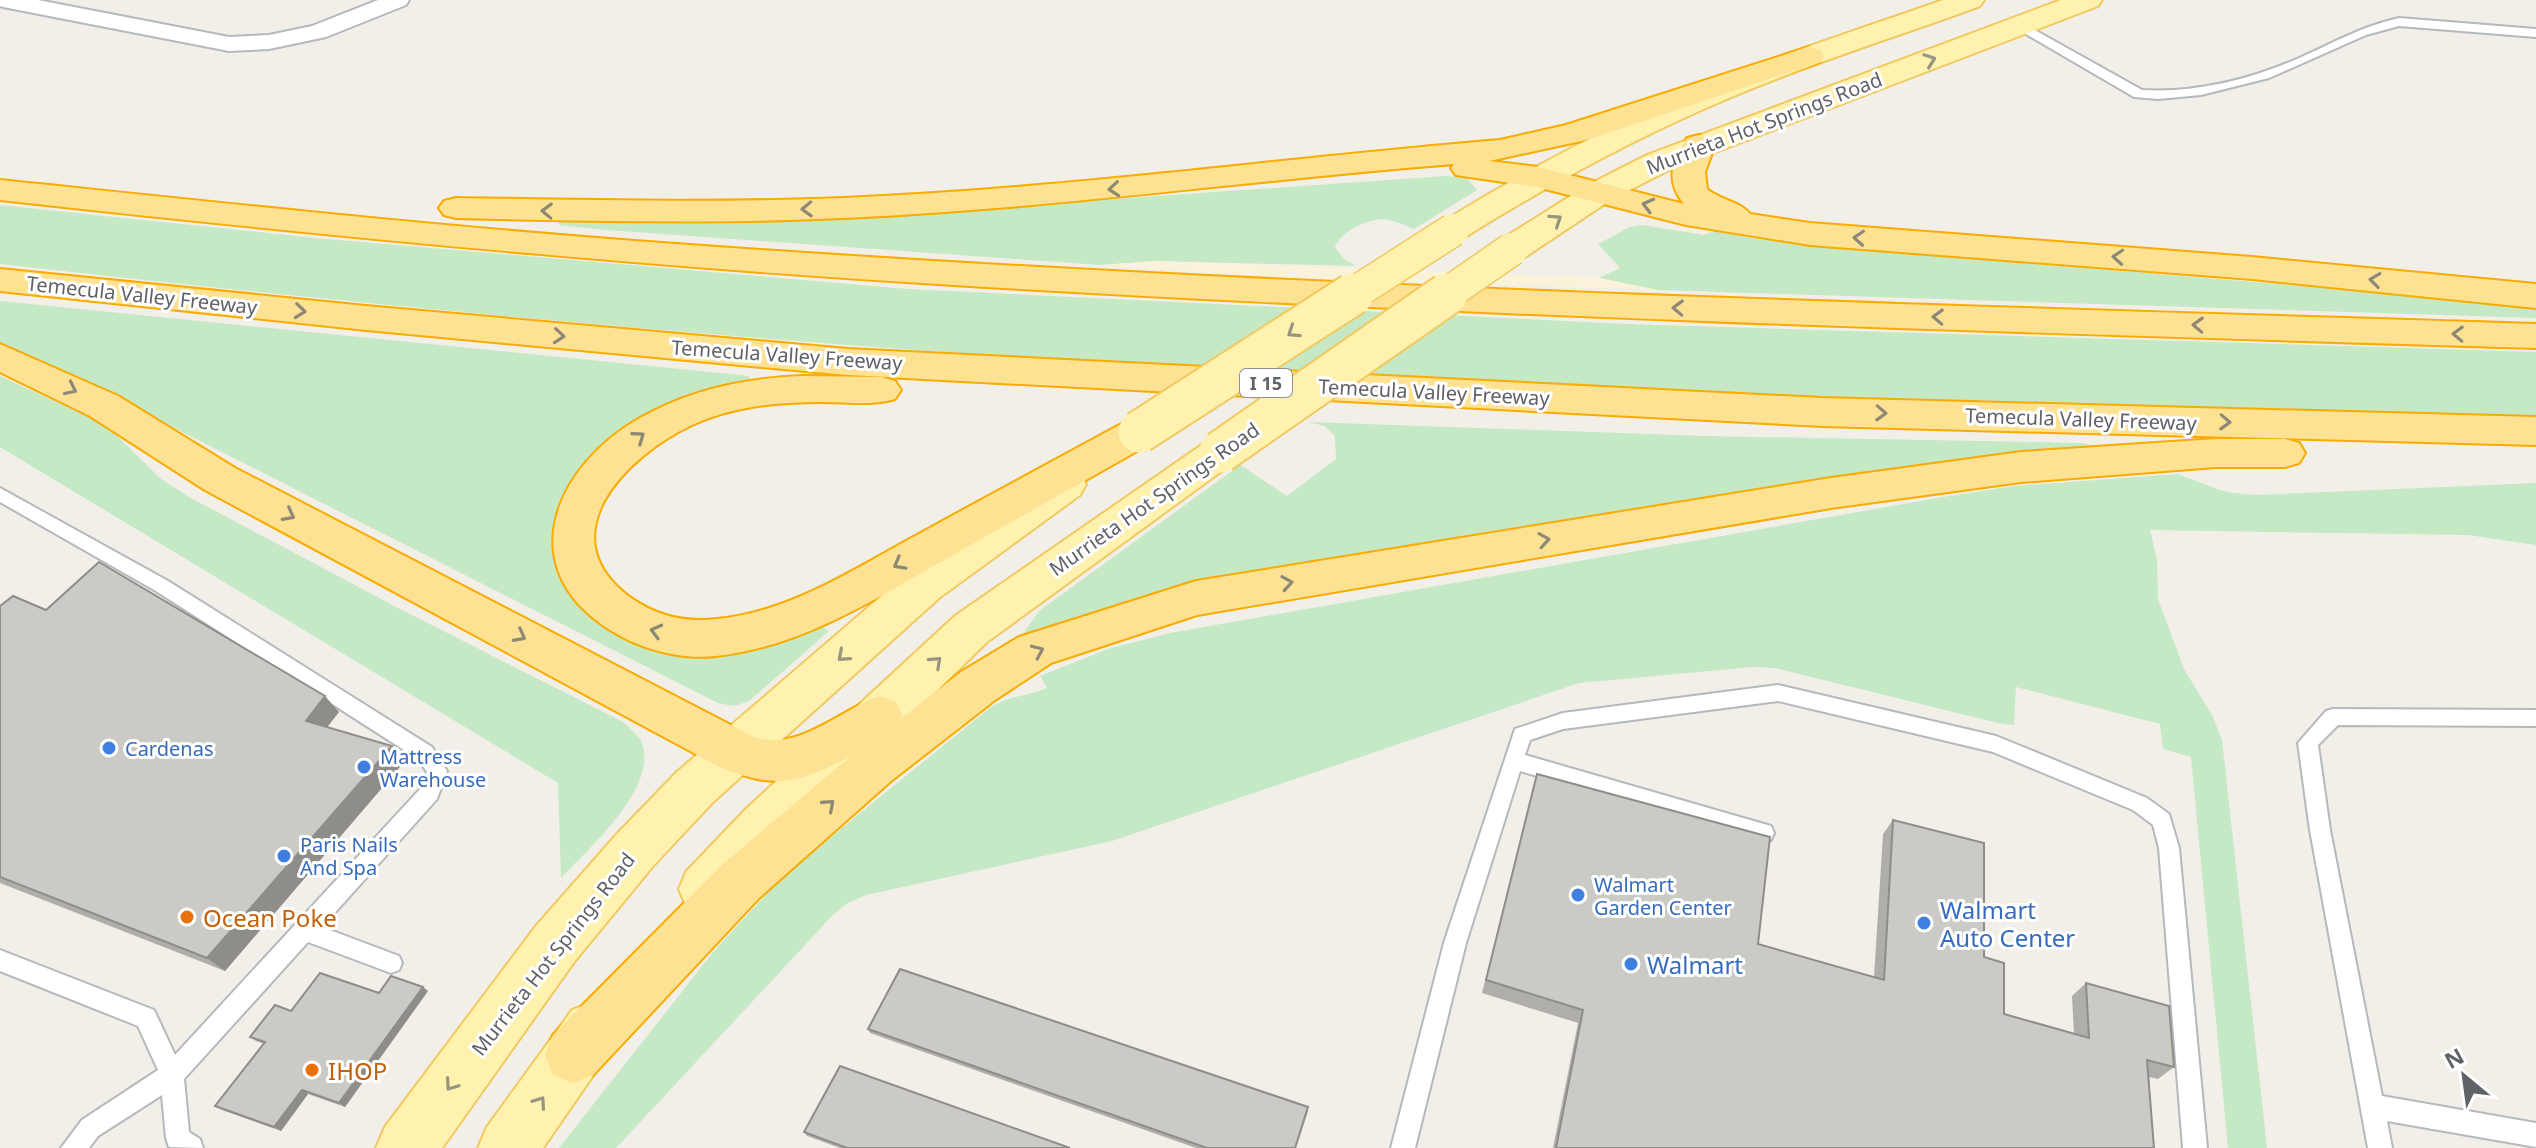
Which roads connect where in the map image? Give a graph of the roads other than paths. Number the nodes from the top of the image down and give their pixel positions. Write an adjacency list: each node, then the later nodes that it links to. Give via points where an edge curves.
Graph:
1 (3, 0): 2 (street, via 229,44 318,32)
2 (398, 0)
3 (1970, 0): 7 (main road, Murrieta Hot Springs Road)
4 (2088, 0): 5 (main road, Murrieta Hot Springs Road)
5 (2020, 27): 6 (lane, via 2139,94 2160,96 2226,86 2298,63 2378,25 2399,22); 8 (main road, Murrieta Hot Springs Road, one-way to 5)
6 (2536, 33)
7 (1809, 56): 10 (main road, Murrieta Hot Springs Road, via 1629,130); 11 (highway, via 1543,142)
8 (1699, 145): 13 (main road, Murrieta Hot Springs Road); 14 (highway, via 1685,175 1698,200 1712,210)
9 (0, 176): 11 (highway, one-way to 9, via 957,201 690,212 379,205)
10 (1538, 177): 11 (highway, via 1450,167); 13 (highway); 21 (main road, Murrieta Hot Springs Road, one-way to 21, bridge)
11 (1192, 182)
12 (0, 190): 17 (highway, one-way to 12, via 1219,290 694,256)
13 (1600, 192): 14 (highway, one-way to 13, via 1686,215); 24 (main road, Murrieta Hot Springs Road, one-way to 13, bridge, via 971,629)
14 (1810, 234): 16 (highway, one-way to 14)
15 (0, 280): 19 (highway, Temecula Valley Freeway / I 15, one-way to 19, via 848,362)
16 (2536, 296)
17 (2536, 336)
18 (0, 357): 26 (highway, one-way to 26, via 104,406 220,479)
19 (1822, 412): 20 (highway, Temecula Valley Freeway / I 15, one-way to 20); 21 (highway, one-way to 19, via 832,602 783,623 731,635 681,638 641,627 589,587 575,560 571,532 580,503 595,476 622,449 685,412 726,398 769,392)
20 (2536, 431)
21 (1139, 432): 26 (main road, Murrieta Hot Springs Road, one-way to 26, via 923,586)
22 (2536, 449): 32 (highway, one-way to 22, via 741,881 874,766 978,686 1035,650 1196,598 1831,493 2021,467 2216,453)
23 (0, 494): 29 (lane, via 162,586 425,753 437,771 430,793)
24 (879, 716): 26 (highway, via 795,757 762,761); 32 (main road, Murrieta Hot Springs Road, via 764,825 650,949)
25 (2536, 718): 34 (lane, via 2333,717 2308,743)
26 (735, 751): 38 (main road, Murrieta Hot Springs Road, one-way to 38, via 635,850 555,944)
27 (1515, 761): 28 (lane); 40 (lane, via 1455,943); 41 (lane, via 1522,735 1563,721 1778,693 1996,744 2140,804 2162,820 2169,848)
28 (1764, 833)
29 (304, 930): 31 (lane); 33 (lane)
30 (0, 960): 33 (lane, via 146,1018)
31 (391, 963)
32 (573, 1055): 39 (main road, Murrieta Hot Springs Road, one-way to 32)
33 (172, 1075): 36 (lane, via 90,1128); 37 (lane, via 178,1138)
34 (2372, 1106): 35 (lane); 42 (lane)
35 (2536, 1135)
36 (73, 1148)
37 (191, 1148)
38 (406, 1148)
39 (508, 1148)
40 (1403, 1148)
41 (2195, 1148)
42 (2380, 1148)

